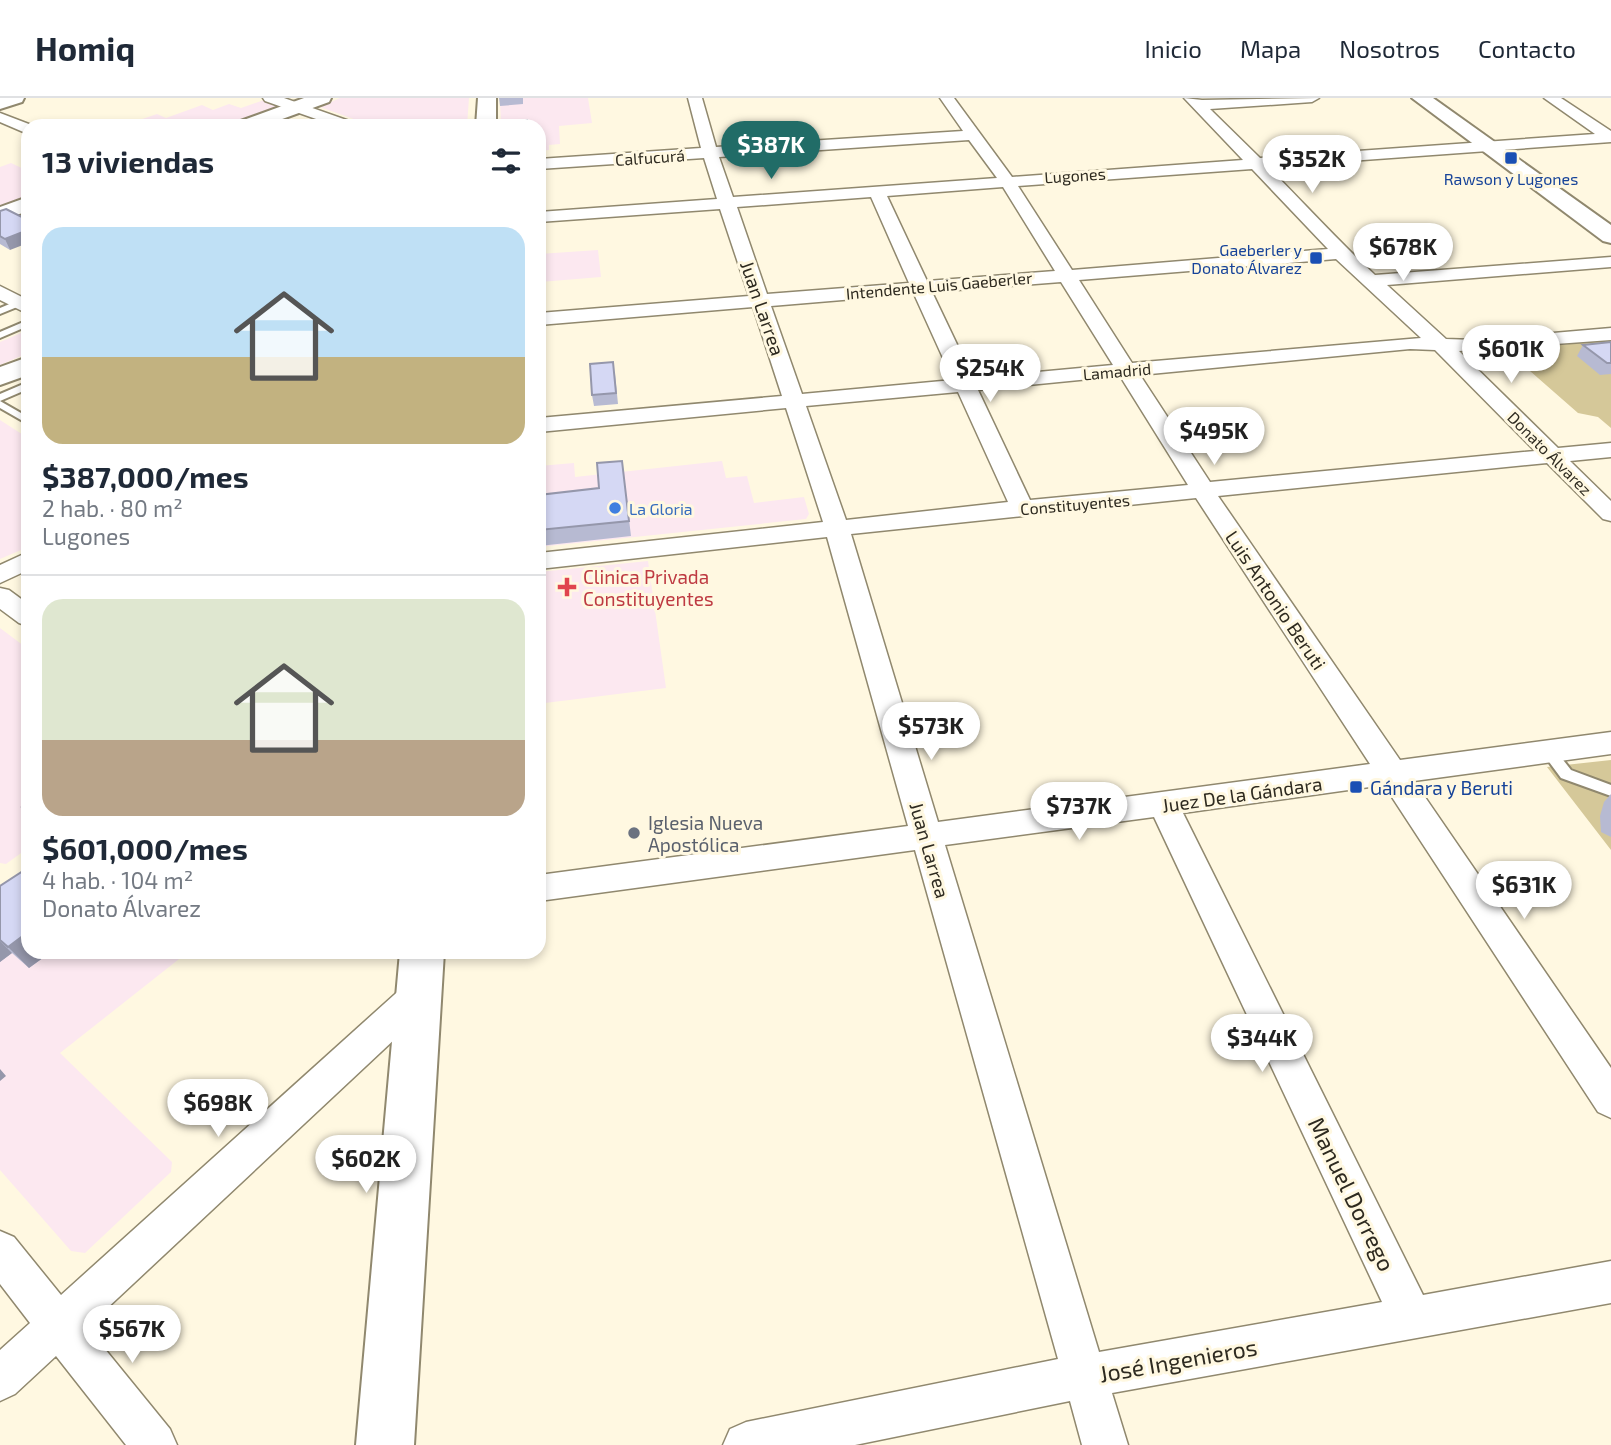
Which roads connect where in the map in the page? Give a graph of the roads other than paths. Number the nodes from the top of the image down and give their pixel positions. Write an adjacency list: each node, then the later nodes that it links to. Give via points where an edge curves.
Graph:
1 (15, 98): 11 (street)
2 (270, 98): 12 (street)
3 (322, 98): 12 (street)
4 (487, 98): 16 (street)
5 (695, 98): 21 (street, Juan Larrea)
6 (947, 98): 18 (street, Luis Antonio Beruti)
7 (1312, 98): 10 (street)
8 (1421, 98): 20 (street)
9 (1551, 98): 19 (street)
10 (1194, 101): 22 (street, Donato Álvarez)
11 (0, 103)
12 (296, 107): 14 (street); 15 (street)
13 (0, 117): 17 (street)
14 (264, 119)
15 (330, 119)
16 (486, 119)
17 (21, 126)
18 (971, 135): 21 (street, Calfucurá); 24 (street, Luis Antonio Beruti)
19 (1611, 137): 20 (street, Lugones)
20 (1488, 146): 22 (street, Lugones); 30 (street)
21 (710, 153): 23 (street, Calfucurá); 26 (street, Juan Larrea)
22 (1254, 162): 24 (street, Lugones); 31 (street, Donato Álvarez)
23 (546, 164)
24 (1007, 181): 25 (street, Lugones); 33 (street, Luis Antonio Beruti)
25 (877, 192): 26 (street, Lugones); 35 (street)
26 (727, 203): 29 (street, Lugones); 37 (street, Juan Larrea)
27 (21, 206): 28 (street)
28 (0, 214)
29 (546, 216)
30 (1611, 236)
31 (1340, 253): 33 (street, Intendente Luis Gaeberler); 34 (street, Donato Álvarez)
32 (1611, 262): 34 (street)
33 (1065, 275): 35 (street, Intendente Luis Gaeberler); 47 (street, Luis Antonio Beruti)
34 (1371, 281): 45 (street, Donato Álvarez)
35 (920, 286): 37 (street, Intendente Luis Gaeberler); 49 (street)
36 (0, 292): 38 (street)
37 (760, 299): 41 (street, Intendente Luis Gaeberler); 52 (street, Juan Larrea)
38 (21, 305)
39 (21, 306): 40 (lane)
40 (0, 311)
41 (546, 317)
42 (21, 326): 44 (lane)
43 (1611, 334): 45 (street, Lamadrid, via 1474,346)
44 (0, 335)
45 (1440, 344): 47 (street, Lamadrid); 57 (street, Donato Álvarez)
46 (21, 368): 48 (street)
47 (1129, 370): 49 (street, Lamadrid); 58 (street, Luis Antonio Beruti)
48 (0, 377)
49 (965, 385): 52 (street, Lamadrid); 59 (street)
50 (21, 388): 51 (lane)
51 (0, 398)
52 (794, 400): 55 (street, Lamadrid); 61 (street, Juan Larrea)
53 (0, 404): 54 (lane)
54 (21, 414)
55 (546, 424)
56 (1611, 450): 57 (street, Constituyentes)
57 (1552, 456): 58 (street, Constituyentes); 60 (street, Donato Álvarez)
58 (1204, 492): 59 (street, Constituyentes); 69 (street, Luis Antonio Beruti)
59 (1022, 508): 61 (street, Constituyentes)
60 (1611, 514)
61 (837, 528): 62 (street, Constituyentes); 72 (street, Juan Larrea)
62 (546, 560)
63 (21, 564): 64 (street)
64 (0, 575)
65 (0, 596): 66 (street)
66 (21, 612)
67 (1611, 743): 68 (street, Juez De la Gándara)
68 (1548, 751): 69 (street, Juez De la Gándara); 70 (lane, via 1566,774)
69 (1391, 772): 71 (street, Juez De la Gándara); 75 (street, Luis Antonio Beruti)
70 (1611, 791)
71 (1164, 805): 72 (street, Juez De la Gándara); 78 (street, Manuel Dorrego)
72 (926, 836): 73 (street, Juez De la Gándara); 80 (street, Juan Larrea)
73 (546, 887)
74 (419, 974): 79 (street); 83 (street)
75 (1611, 1100)
76 (0, 1251): 79 (street)
77 (1611, 1282): 78 (street, José Ingenieros)
78 (1412, 1318): 80 (street, José Ingenieros)
79 (59, 1324): 81 (street); 82 (street)
80 (1084, 1376): 84 (street, José Ingenieros); 85 (street, Juan Larrea)
81 (0, 1379)
82 (154, 1445)
83 (385, 1445)
84 (746, 1445)
85 (1104, 1445)

